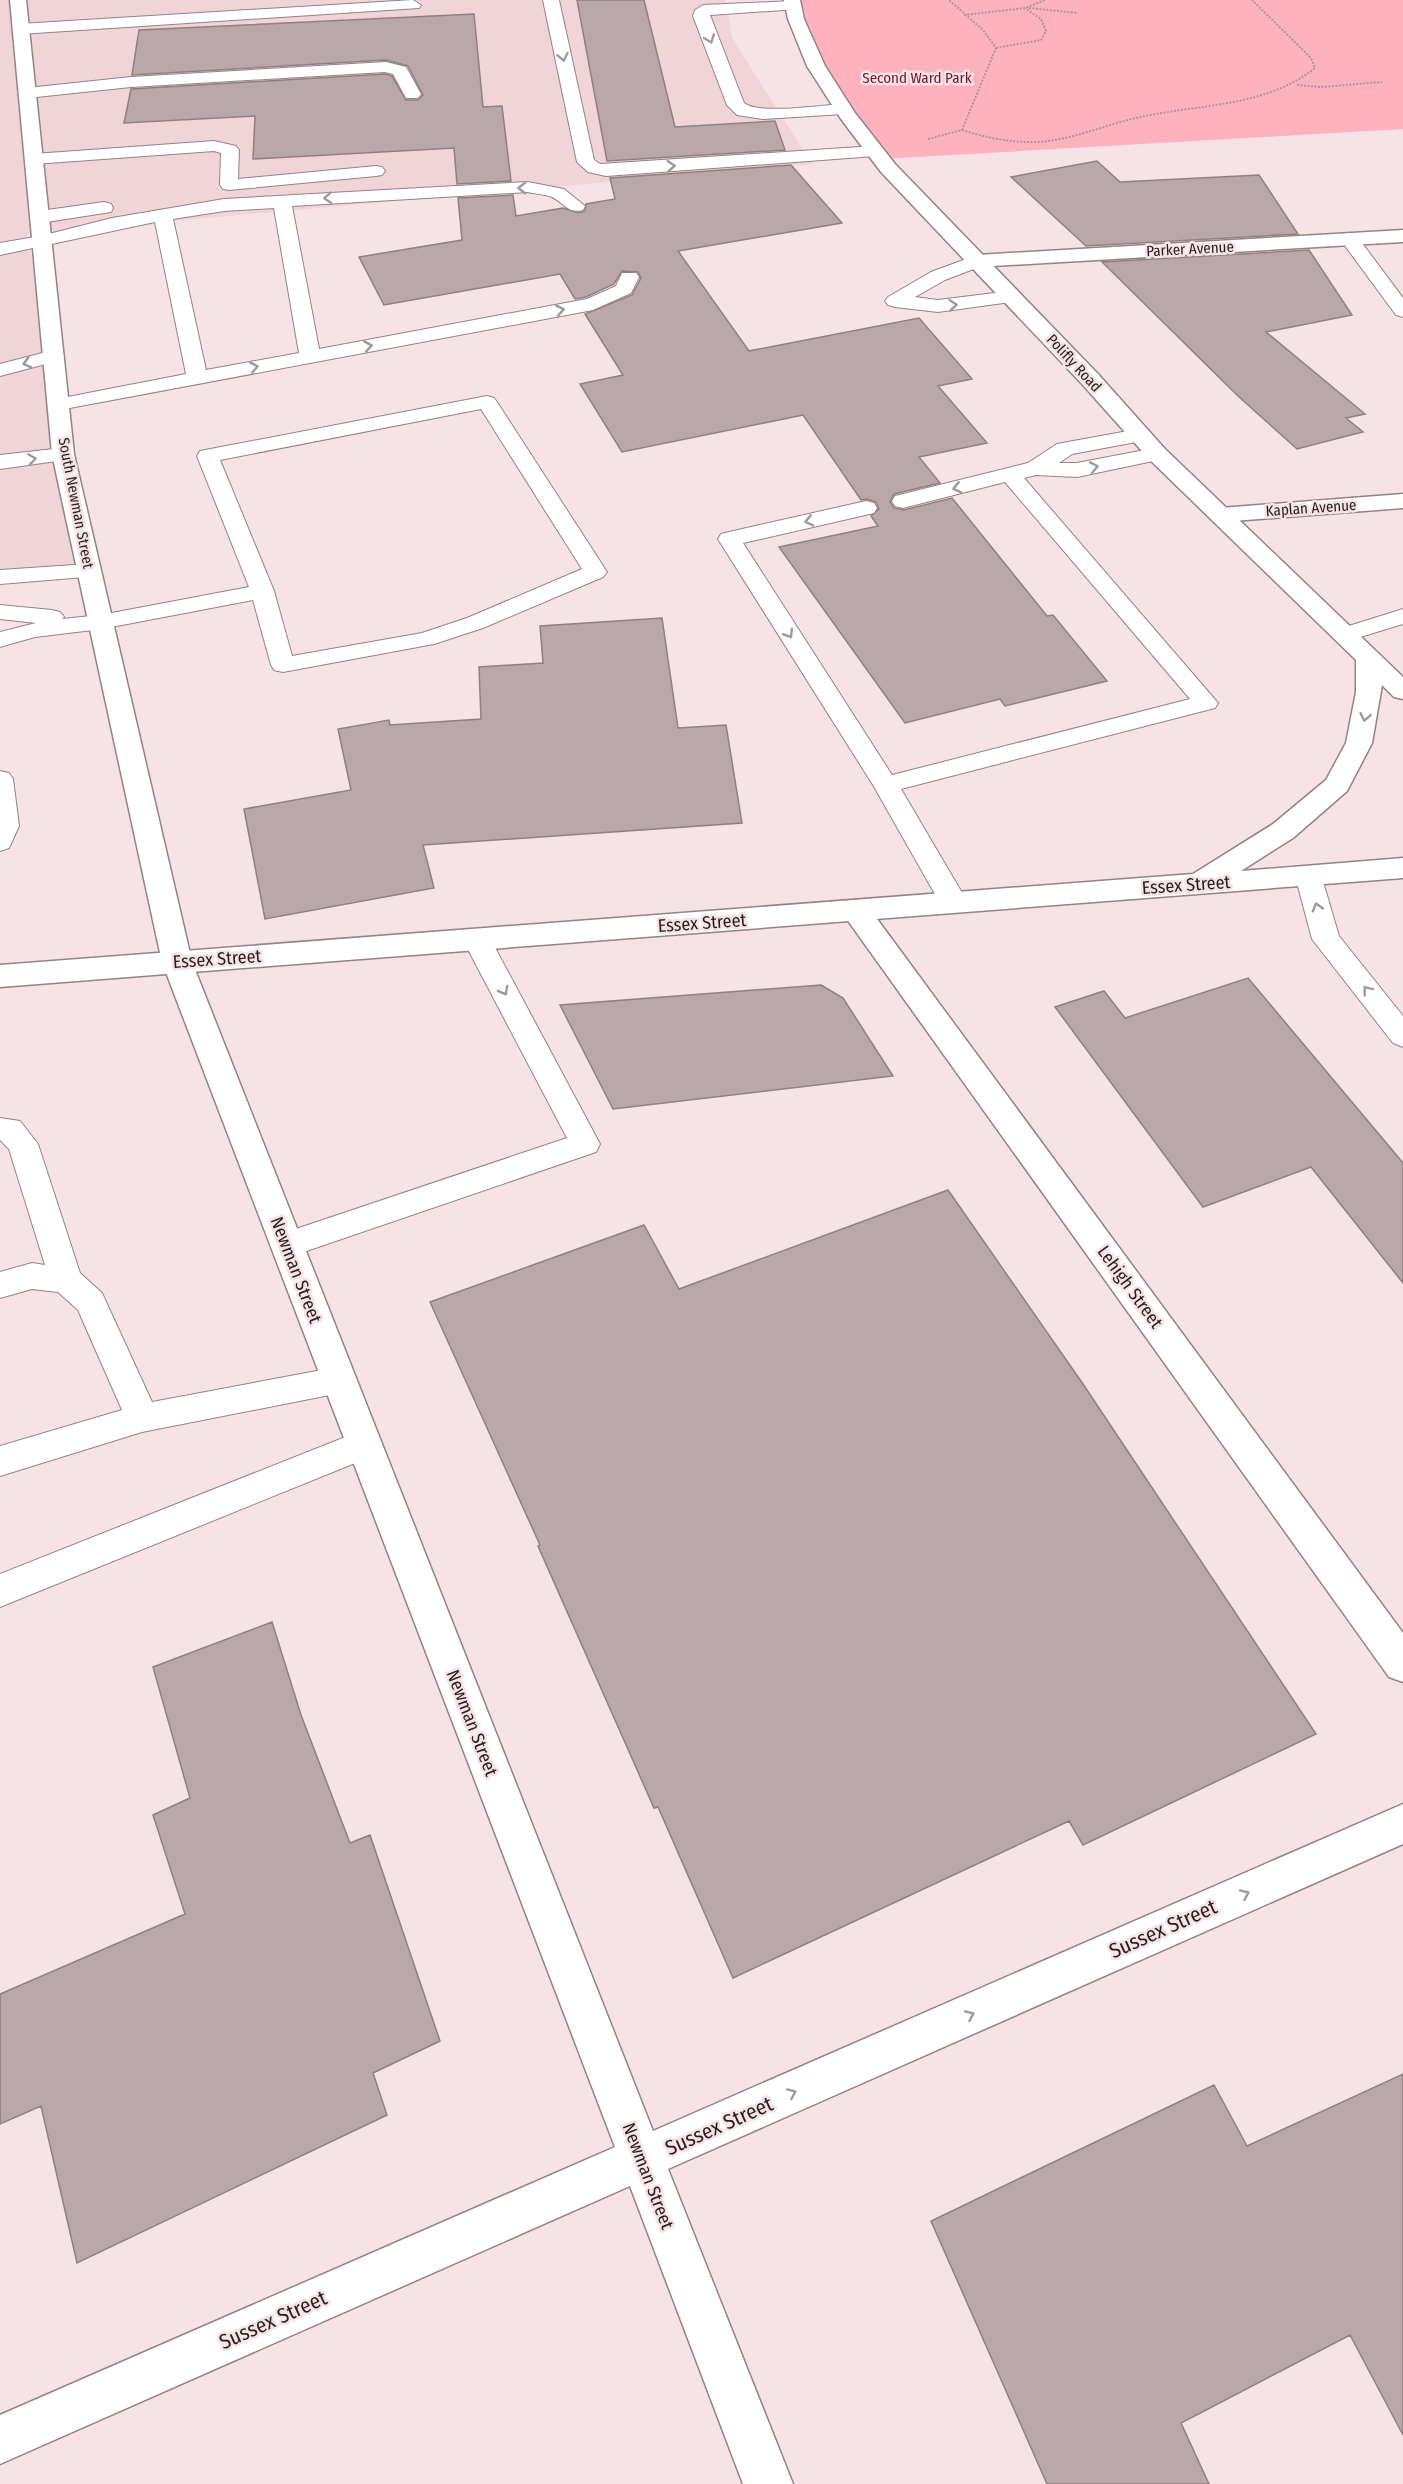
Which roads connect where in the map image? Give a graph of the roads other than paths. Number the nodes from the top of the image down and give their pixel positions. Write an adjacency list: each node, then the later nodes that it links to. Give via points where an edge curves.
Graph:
1 (551, 0): 8 (lane, one-way to 8, via 586,162 594,168 606,171)
2 (792, 3): 7 (street, Polifly Road, via 816,66); 7 (lane, one-way to 7, via 703,10 701,16 736,105 743,111 763,114)
3 (413, 5): 4 (lane)
4 (15, 23): 5 (street, South Newman Street)
5 (27, 93): 6 (lane, via 131,82 386,67 400,71); 9 (street, South Newman Street)
6 (412, 94)
7 (843, 109): 8 (street, Polifly Road)
8 (875, 151): 20 (street, Polifly Road)
9 (34, 159): 11 (lane, via 214,146 230,150); 15 (street, South Newman Street)
10 (376, 171): 11 (lane)
11 (229, 185): 15 (lane, via 204,194)
12 (282, 201): 13 (lane, one-way to 12, via 558,193 528,187); 14 (lane); 25 (lane)
13 (576, 206)
14 (164, 215): 18 (lane); 27 (lane)
15 (40, 218): 18 (street, South Newman Street)
16 (1403, 236): 17 (street, Parker Avenue)
17 (1349, 239): 20 (street, Parker Avenue); 23 (lane)
18 (42, 242): 19 (lane); 24 (street, South Newman Street)
19 (0, 249)
20 (977, 261): 22 (street, Polifly Road); 22 (lane, one-way to 22, via 938,276 895,301 938,306)
21 (629, 277): 25 (lane, one-way to 21, via 593,304 624,289)
22 (1011, 297): 29 (street, Polifly Road)
23 (1403, 311)
24 (54, 356): 26 (lane, one-way to 26); 28 (street, South Newman Street)
25 (310, 356): 27 (lane, one-way to 25)
26 (0, 370)
27 (197, 378): 28 (lane)
28 (59, 404): 30 (street, South Newman Street)
29 (1139, 435): 31 (street, Polifly Road); 33 (lane, via 1065,449)
30 (63, 454): 32 (lane, one-way to 30); 39 (street, South Newman Street)
31 (1157, 454): 33 (lane, one-way to 31, via 1077,470); 38 (street, Polifly Road)
32 (0, 462)
33 (1036, 468): 34 (lane)
34 (1011, 476): 35 (lane, one-way to 35); 50 (lane, via 1206,704)
35 (903, 501)
36 (1403, 501): 38 (street, Kaplan Avenue)
37 (866, 508): 50 (lane, one-way to 50, via 729,539)
38 (1220, 515): 45 (street, Polifly Road)
39 (89, 571): 40 (lane); 44 (street, South Newman Street)
40 (0, 577)
41 (262, 591): 41 (lane, via 283,664 426,639 595,572 487,402 208,456); 44 (lane)
42 (0, 612): 44 (lane)
43 (1403, 616): 45 (lane)
44 (101, 622): 46 (lane, via 33,630); 58 (street, South Newman Street)
45 (1344, 635): 47 (street, Polifly Road)
46 (0, 640)
47 (1369, 659): 48 (street, Polifly Road); 54 (street, one-way to 54, via 1369,692 1359,743 1337,785 1283,831)
48 (1403, 691)
49 (0, 779): 51 (lane)
50 (886, 785): 55 (lane)
51 (2, 829)
52 (1403, 868): 53 (street, Essex Street)
53 (1308, 875): 54 (street, Essex Street); 60 (lane, one-way to 53, via 1326,939)
54 (1194, 884): 55 (street, Essex Street)
55 (954, 903): 56 (street, Essex Street)
56 (856, 911): 57 (street, Essex Street); 70 (street, Lehigh Street)
57 (477, 940): 58 (street, Essex Street); 62 (lane, one-way to 62, via 585,1144)
58 (177, 962): 59 (street, Essex Street); 62 (street, Newman Street)
59 (0, 976)
60 (1403, 1036)
61 (0, 1129): 63 (lane, via 9,1130 23,1144)
62 (286, 1245): 65 (street, Newman Street)
63 (66, 1280): 64 (lane, via 32,1276); 66 (lane, via 91,1302)
64 (0, 1286)
65 (338, 1381): 66 (lane); 67 (street, Newman Street)
66 (142, 1418): 68 (lane)
67 (363, 1445): 69 (lane); 72 (street, Newman Street)
68 (0, 1461)
69 (0, 1591)
70 (1403, 1664)
71 (1403, 1824): 72 (street, Sussex Street, one-way to 71)
72 (642, 2160): 73 (street, Sussex Street); 74 (street, Newman Street)
73 (0, 2440)
74 (768, 2484)

